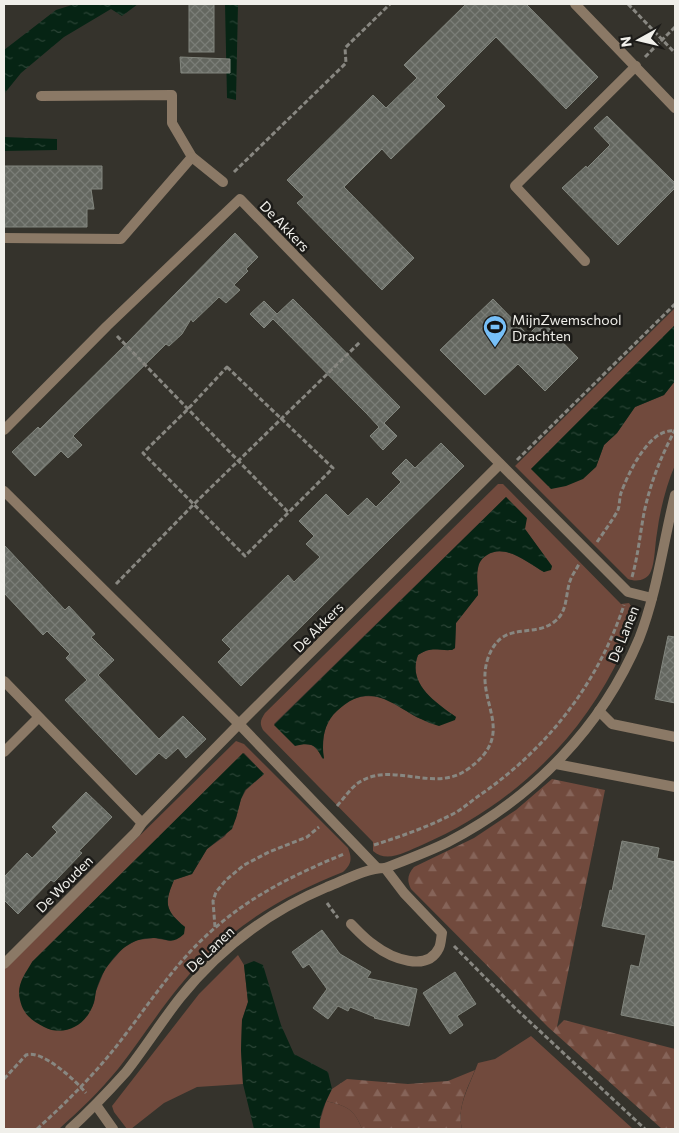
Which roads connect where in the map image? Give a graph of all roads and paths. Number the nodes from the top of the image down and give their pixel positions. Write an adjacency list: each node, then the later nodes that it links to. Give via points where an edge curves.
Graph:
1 (390, 4): 11 (path, via 345,48 346,63)
2 (575, 4): 7 (street)
3 (628, 4): 5 (path)
4 (675, 28): 5 (path)
5 (662, 40): 6 (path); 7 (path)
6 (675, 53)
7 (636, 66): 9 (street); 13 (street, via 515,186)
8 (41, 96): 10 (street, via 172,96 172,123)
9 (675, 108)
10 (192, 157): 11 (street); 12 (street, via 121,239)
11 (223, 182)
12 (4, 238)
13 (585, 261)
14 (675, 304): 22 (path)
15 (107, 326): 16 (street, De Akkers, via 240,199); 17 (path); 19 (street, De Akkers)
16 (370, 333): 18 (path); 22 (street, De Akkers)
17 (188, 409): 18 (path, via 227,367); 21 (path); 25 (path, via 143,453)
18 (281, 418): 21 (path); 26 (path, via 333,468)
19 (4, 430)
20 (675, 431): 27 (path, via 665,432 654,439 637,459 620,495 618,511); 28 (path, via 651,489)
21 (238, 461): 25 (path); 26 (path)
22 (503, 468): 27 (street, De Akkers); 34 (street, De Akkers)
23 (4, 491): 29 (street)
24 (675, 495): 30 (street, De Lanen)
25 (194, 504): 26 (path, via 245,556); 29 (path)
26 (289, 513)
27 (590, 553): 28 (street, De Akkers); 39 (path, via 574,573 561,615 543,628 508,634 491,650 486,682 494,722 493,737 479,761 450,777 429,779 381,774 367,778 352,789)
28 (628, 592): 30 (street); 41 (path, via 619,621 592,677 533,752 492,787 450,816)
29 (107, 593): 34 (street)
30 (652, 598): 32 (street, De Lanen, via 639,638 612,694)
31 (4, 681): 33 (street)
32 (599, 711): 35 (street, via 612,724); 37 (street, De Lanen)
33 (38, 718): 36 (street); 40 (street)
34 (239, 724): 39 (street); 40 (street, De Wouden)
35 (675, 736)
36 (4, 752)
37 (556, 764): 38 (street); 42 (street, De Lanen, via 503,809 480,823 448,842)
38 (675, 787)
39 (328, 817): 41 (street); 44 (path, via 307,837 244,865 226,880 216,892 213,902)
40 (142, 823): 46 (street, De Wouden)
41 (360, 850): 42 (street); 44 (path, via 292,876)
42 (381, 868): 45 (street); 49 (street, De Lanen, via 294,902 232,944 180,997 127,1070)
43 (351, 924): 45 (street, via 374,946 418,963 433,957 440,947)
44 (215, 927): 48 (path, via 176,966)
45 (442, 933): 53 (path, via 514,1007)
46 (4, 964)
47 (4, 1079): 48 (path, via 30,1053 43,1058)
48 (81, 1087): 50 (path)
49 (96, 1106): 51 (street, De Lanen); 52 (street)
50 (37, 1129)
51 (70, 1129)
52 (114, 1129)
53 (644, 1129)

